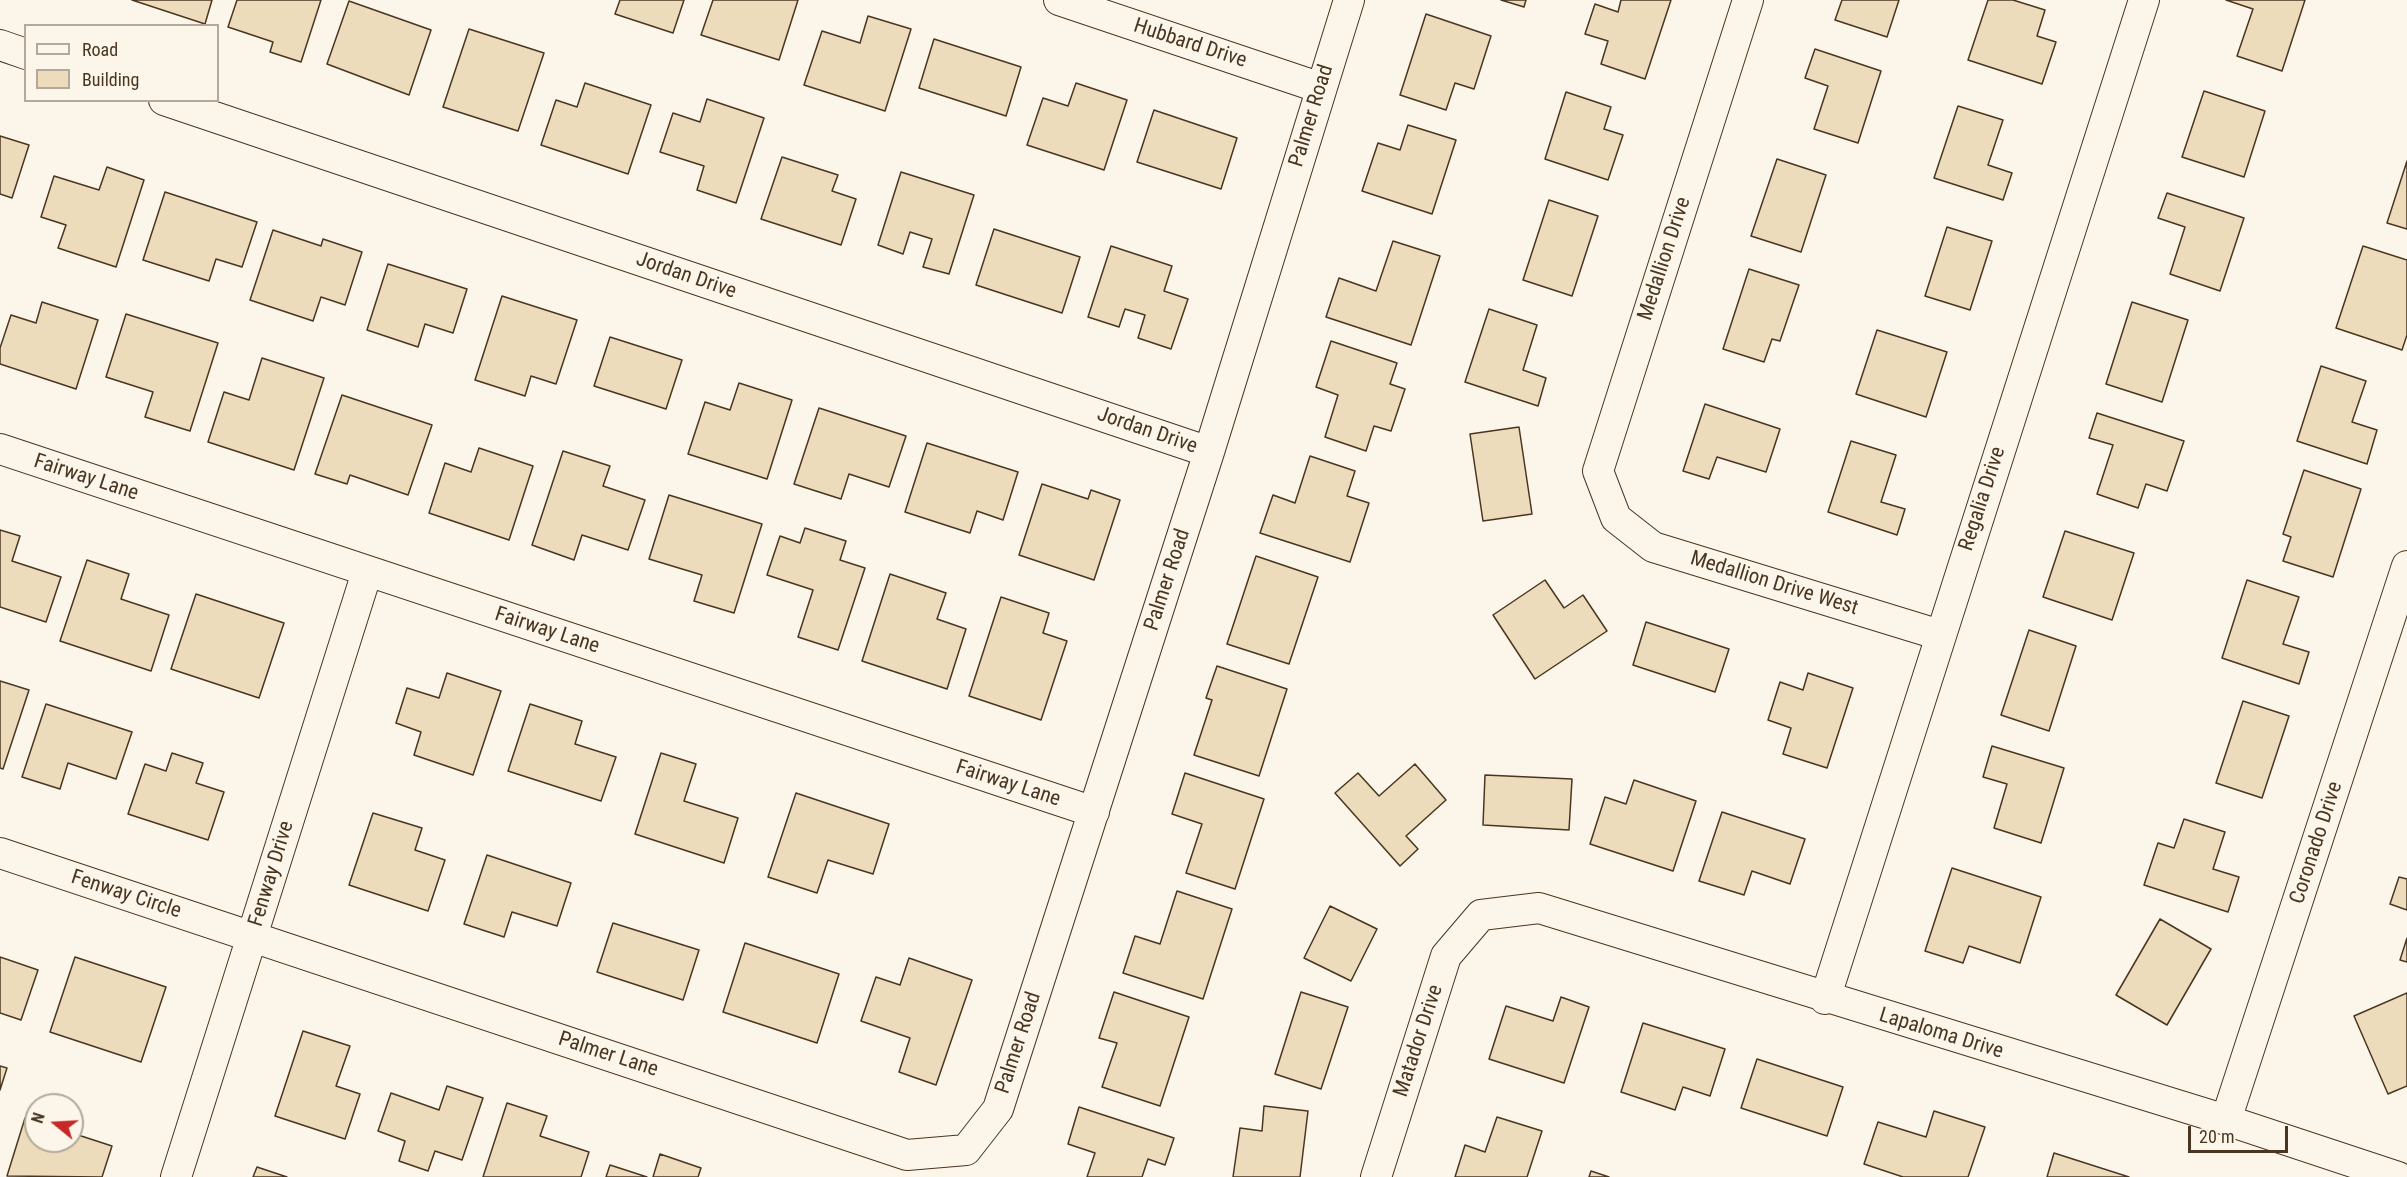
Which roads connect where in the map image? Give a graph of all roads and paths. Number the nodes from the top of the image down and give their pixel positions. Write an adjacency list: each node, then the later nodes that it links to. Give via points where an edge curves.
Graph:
1 (1059, 0): 7 (street, Hubbard Drive)
2 (1349, 0): 7 (street, Palmer Road)
3 (1748, 0): 11 (street, Medallion Drive, via 1598,471)
4 (2144, 0): 14 (street, Regalia Drive)
5 (0, 45): 6 (street)
6 (24, 53)
7 (1321, 88): 10 (street, Palmer Road)
8 (170, 102): 10 (street, Jordan Drive)
9 (0, 449): 13 (street, Fairway Lane)
10 (1209, 452): 15 (street, Palmer Road)
11 (1616, 518): 14 (street, Medallion Drive West, via 1653,547)
12 (2407, 566): 20 (street, Coronado Drive)
13 (366, 572): 15 (street, Fairway Lane); 18 (street, Fenway Drive)
14 (1940, 635): 19 (street, Regalia Drive)
15 (1094, 812): 21 (street, Palmer Road, via 998,1109)
16 (0, 853): 18 (street, Fenway Circle)
17 (1481, 915): 19 (street, Lapaloma Drive, via 1539,908); 23 (street, Matador Drive, via 1446,956)
18 (252, 937): 21 (street, Palmer Lane, via 907,1155); 22 (street, Fenway Drive)
19 (1825, 999): 20 (street, Lapaloma Drive)
20 (2226, 1120): 24 (street, Lapaloma Drive)
21 (966, 1150)
22 (176, 1177)
23 (1376, 1177)
24 (2398, 1177)

